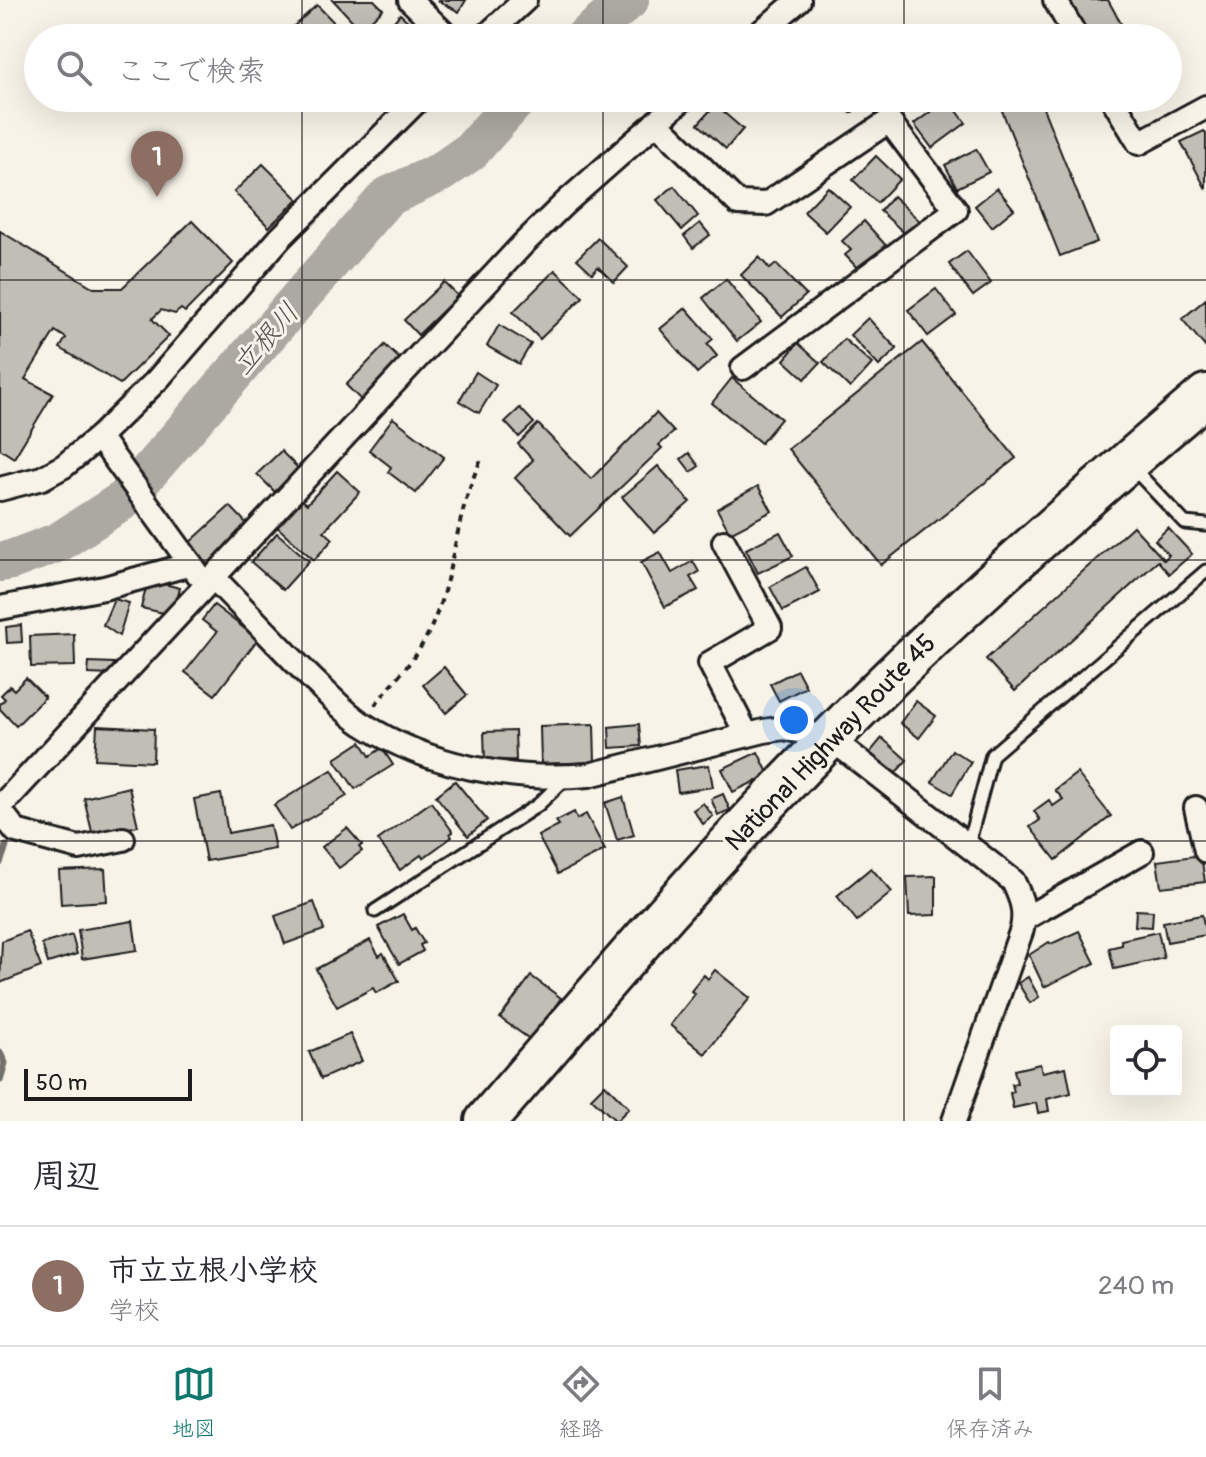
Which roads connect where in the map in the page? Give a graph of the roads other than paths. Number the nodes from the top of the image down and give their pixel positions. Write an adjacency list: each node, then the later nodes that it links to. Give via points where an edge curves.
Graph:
1 (410, 0): 5 (street)
2 (525, 0): 6 (street)
3 (799, 0): 7 (street)
4 (1055, 0): 8 (street)
5 (435, 24)
6 (499, 24)
7 (771, 24)
8 (1069, 24)
9 (1206, 107): 12 (street, via 1139,143)
10 (406, 112): 16 (street, via 280,238)
11 (668, 112): 13 (street)
12 (1120, 112)
13 (656, 122): 14 (street, via 738,203 766,204 889,121 956,210); 23 (street, via 522,245)
14 (743, 368)
15 (1206, 395): 17 (highway, National Highway Route 45)
16 (101, 441): 18 (street, via 42,478); 21 (street)
17 (1128, 462): 19 (lane, via 1185,523); 26 (highway, National Highway Route 45, via 984,588)
18 (0, 489)
19 (1206, 525)
20 (724, 542): 25 (street, via 770,628 710,663)
21 (191, 564): 23 (street); 24 (street)
22 (1206, 571): 31 (lane, via 992,755)
23 (209, 581): 27 (street, via 361,723 413,750 463,766 509,776); 28 (street)
24 (0, 608)
25 (747, 735): 26 (street, via 784,728); 27 (street)
26 (830, 738): 31 (street); 36 (highway, National Highway Route 45, via 667,912)
27 (566, 777): 35 (lane, via 538,805)
28 (0, 808): 30 (street, via 16,831 79,848)
29 (1196, 808): 32 (street)
30 (123, 839)
31 (968, 846): 34 (street, via 1013,881)
32 (1206, 851)
33 (1142, 852): 34 (street)
34 (1023, 908): 37 (street)
35 (375, 911)
36 (486, 1121)
37 (954, 1121)

